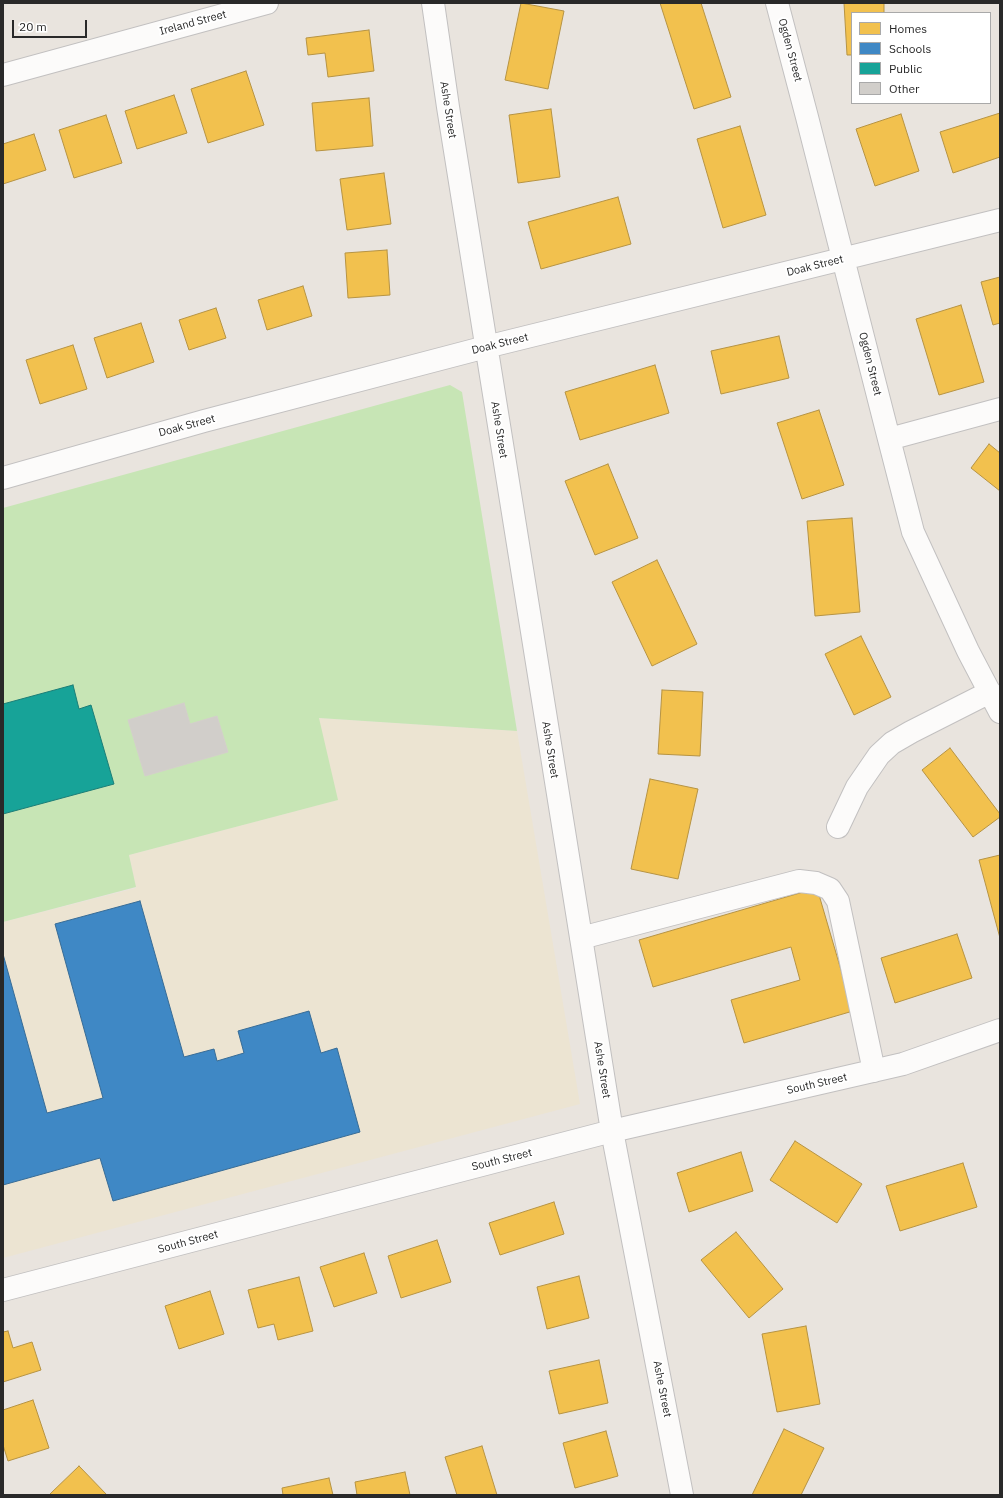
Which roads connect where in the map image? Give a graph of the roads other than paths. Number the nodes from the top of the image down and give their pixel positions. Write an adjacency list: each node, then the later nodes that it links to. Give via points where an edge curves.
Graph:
1 (266, 3): 4 (street, Ireland Street)
2 (433, 3): 7 (street, Ashe Street)
3 (777, 3): 6 (street, Ogden Street)
4 (3, 75)
5 (1000, 220): 6 (street, Doak Street)
6 (844, 259): 7 (street, Doak Street); 9 (street, Ogden Street)
7 (486, 347): 10 (street, Doak Street, via 196,423); 14 (street, Ashe Street)
8 (1000, 409): 9 (street)
9 (889, 439): 11 (street, Ogden Street, via 913,532 968,651)
10 (3, 478)
11 (990, 692): 12 (street, Ogden Street); 13 (street, via 892,743 879,755 857,787)
12 (1000, 712)
13 (838, 827)
14 (581, 938): 16 (street, via 799,881 816,883 830,889 838,902); 17 (street, Ashe Street)
15 (1000, 1030): 16 (street, South Street, via 903,1064)
16 (874, 1071): 17 (street, South Street)
17 (612, 1131): 18 (street, South Street); 19 (street, Ashe Street)
18 (3, 1290)
19 (682, 1495)

